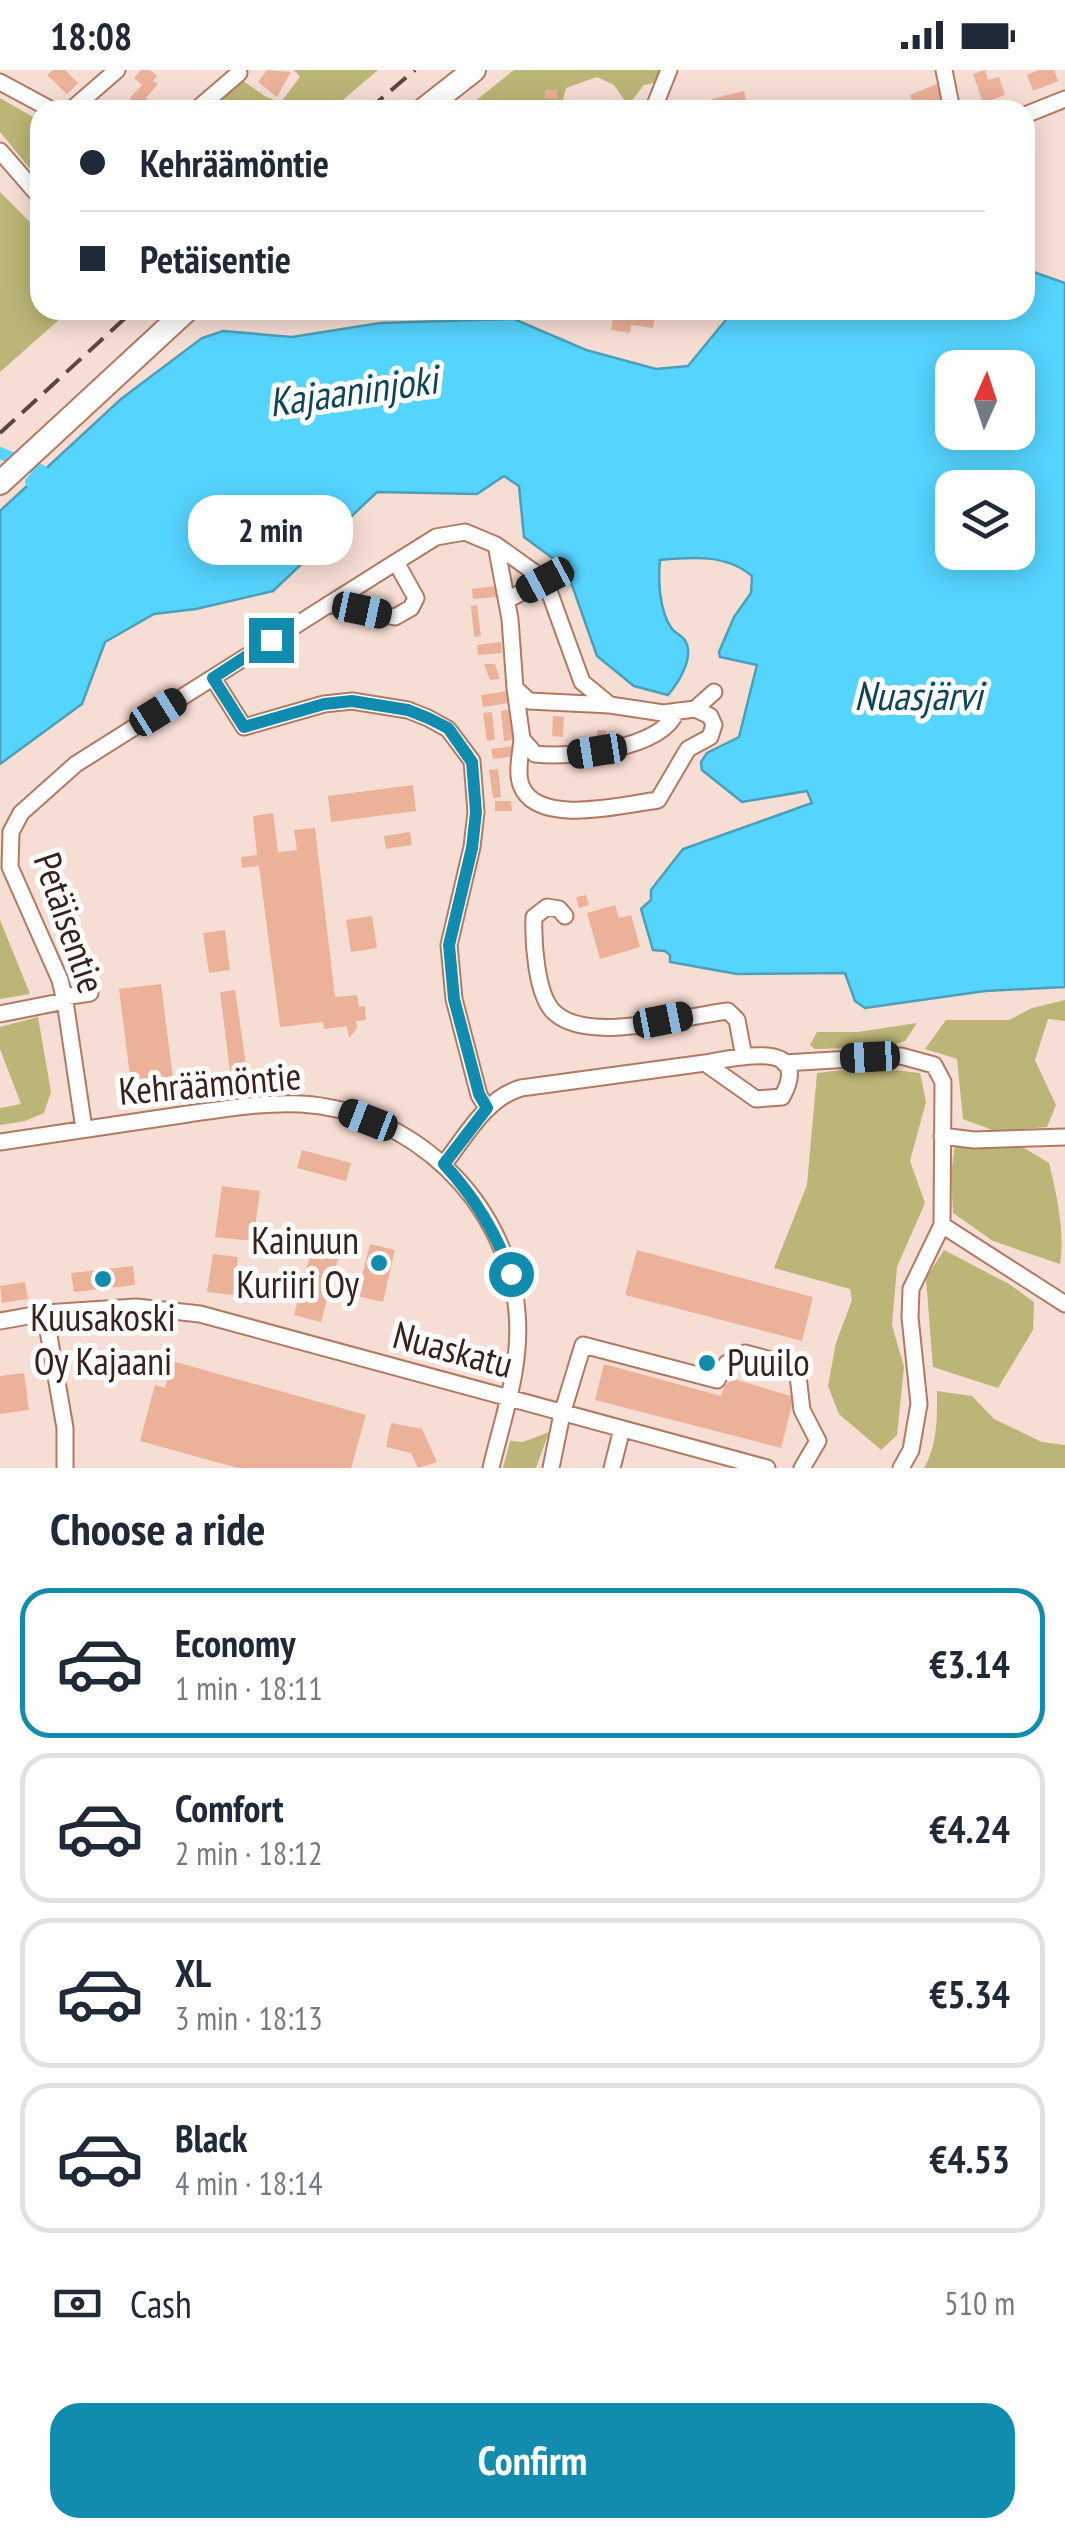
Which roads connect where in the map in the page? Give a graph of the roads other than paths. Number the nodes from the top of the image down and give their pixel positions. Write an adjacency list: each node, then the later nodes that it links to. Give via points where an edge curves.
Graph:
1 (117, 70): 9 (street)
2 (474, 70): 11 (highway)
3 (669, 70): 12 (street)
4 (944, 70): 13 (street)
5 (239, 74): 10 (street)
6 (0, 82): 8 (street)
7 (1065, 98): 14 (street)
8 (33, 100)
9 (82, 100)
10 (208, 100)
11 (436, 100)
12 (657, 100)
13 (950, 100)
14 (1035, 112)
15 (0, 152): 16 (street)
16 (30, 186)
17 (176, 320): 18 (highway)
18 (0, 483)
19 (496, 546): 20 (street, Petäisentie, via 451,532); 21 (street, Petäisentie); 22 (street)
20 (396, 562): 23 (street, Petäisentie); 23 (street, via 416,598 412,608 395,617)
21 (545, 580): 22 (street); 27 (street, via 582,682)
22 (507, 600): 25 (street)
23 (329, 604): 24 (street, Petäisentie)
24 (213, 678): 33 (street, Petäisentie, via 76,764 32,800 11,832 10,867); 38 (street, via 244,727 352,701 408,710 448,728 472,762 472,848 449,945 454,999)
25 (515, 688): 27 (street, via 529,701); 30 (street)
26 (714, 692): 28 (street)
27 (610, 705): 29 (street)
28 (695, 709): 29 (street); 30 (street, via 710,716 710,737 688,749 658,800 548,810 520,784)
29 (676, 712): 30 (street, via 672,722 639,742 597,751 534,754)
30 (522, 739)
31 (565, 916): 35 (street, via 547,907 534,917 540,976 555,1014 594,1027 728,1011 737,1020)
32 (90, 993): 33 (street)
33 (65, 999): 34 (street); 39 (street, Petäisentie)
34 (0, 1014)
35 (744, 1057): 36 (street); 37 (street, via 772,1054)
36 (705, 1063): 37 (street, via 756,1099 782,1098 788,1088); 38 (street, via 521,1088)
37 (784, 1063): 40 (street, via 902,1056 934,1066 943,1082)
38 (487, 1108): 43 (street)
39 (84, 1128): 42 (street, Kehräämöntie); 43 (street, Kehräämöntie, via 298,1104 348,1112 389,1128)
40 (942, 1136): 41 (street); 44 (street)
41 (1065, 1137)
42 (0, 1142)
43 (444, 1164): 48 (street, Kehräämöntie, via 498,1237 511,1274 518,1312)
44 (942, 1225): 45 (street); 57 (street, via 911,1289 919,1404)
45 (1065, 1304)
46 (44, 1313): 47 (street, Nuaskatu); 48 (street, Nuaskatu, via 136,1307 200,1314); 51 (street, via 63,1412)
47 (0, 1321)
48 (508, 1398): 49 (street, Nuaskatu); 52 (street, Kehräämöntie)
49 (562, 1414): 50 (street, Nuaskatu); 53 (street); 56 (street, via 583,1344 718,1380 727,1363 745,1353 796,1367 802,1410 818,1441)
50 (622, 1429): 54 (street); 55 (street, Nuaskatu)
51 (65, 1468)
52 (491, 1468)
53 (551, 1468)
54 (612, 1468)
55 (767, 1468)
56 (802, 1468)
57 (901, 1468)

